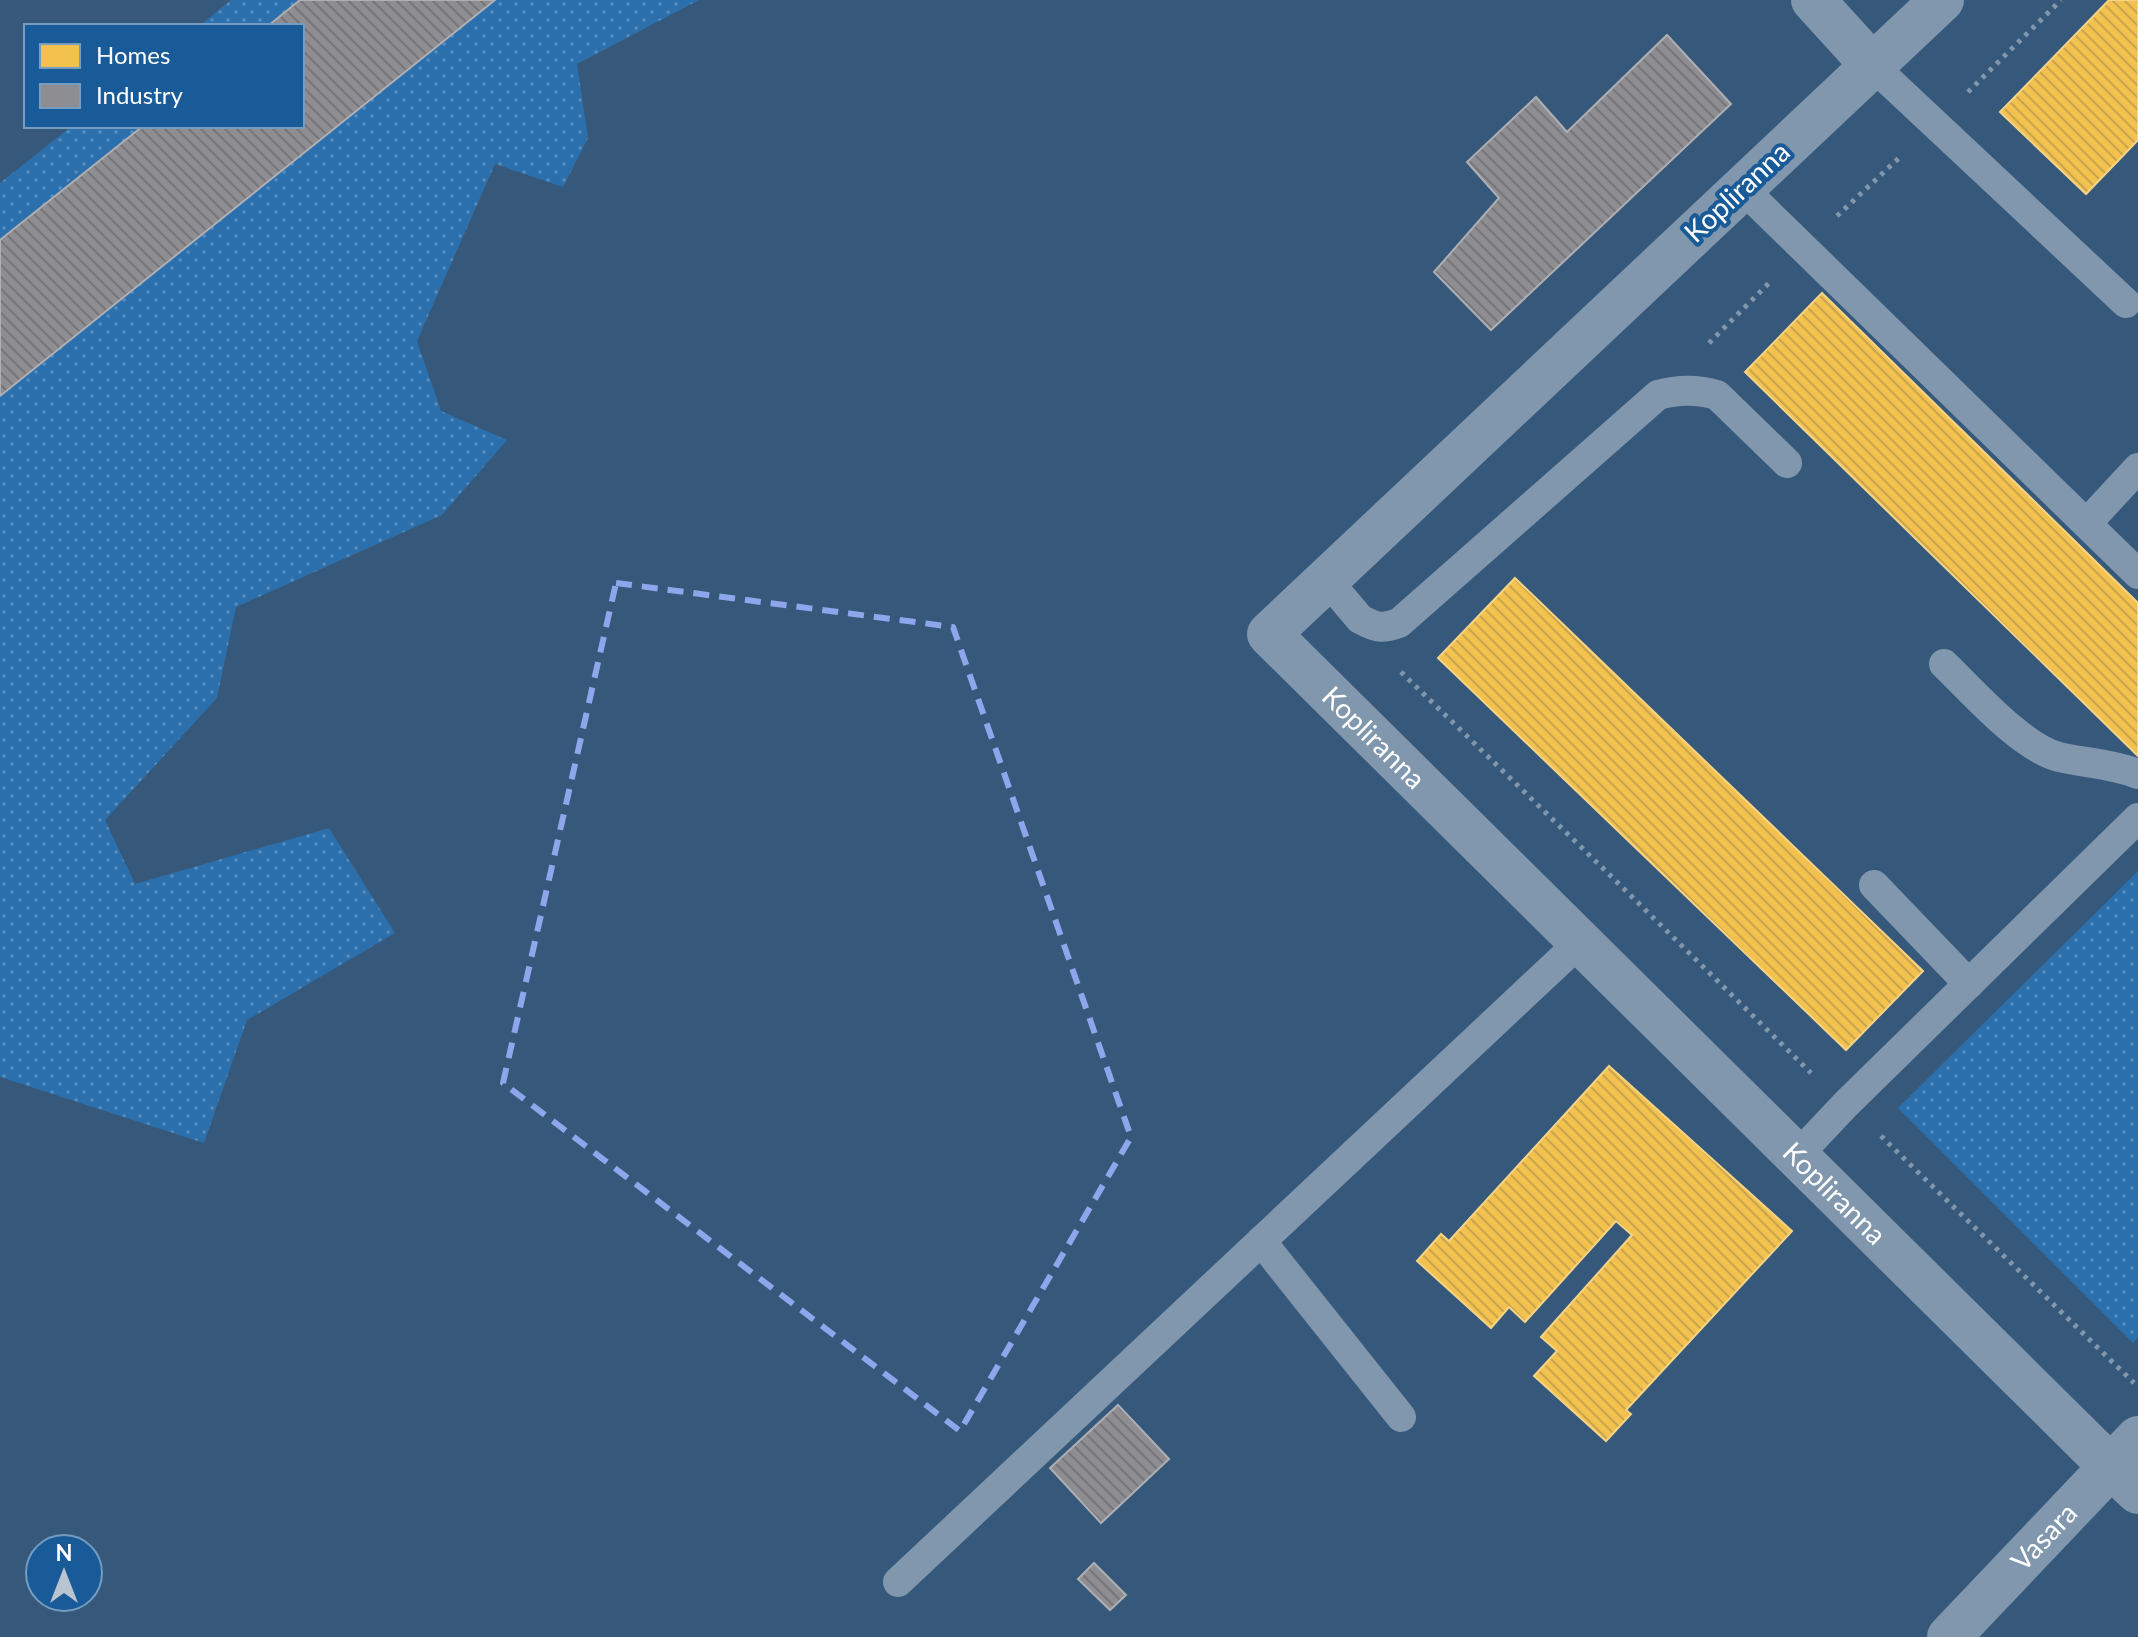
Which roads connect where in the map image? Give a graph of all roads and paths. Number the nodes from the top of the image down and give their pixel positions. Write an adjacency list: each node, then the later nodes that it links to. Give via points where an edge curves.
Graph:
1 (1813, 0): 4 (street)
2 (1942, 0): 4 (street, Kopliranna)
3 (2061, 0): 5 (path)
4 (1873, 66): 5 (lane); 6 (street, Kopliranna)
5 (1935, 124): 7 (path); 8 (lane)
6 (1742, 188): 7 (lane); 14 (street, Kopliranna)
7 (1802, 249): 9 (path); 12 (lane)
8 (2126, 303)
9 (1658, 395): 10 (lane, via 1687,390 1717,395); 15 (lane, via 1399,623)
10 (1787, 463)
11 (2138, 468): 12 (lane)
12 (2087, 523): 13 (lane)
13 (2138, 574)
14 (1327, 580): 15 (lane, via 1360,619); 20 (street, Kopliranna, via 1269,634)
15 (1377, 628): 22 (path, via 1388,659)
16 (1944, 664): 17 (lane, via 2033,745 2057,756)
17 (2138, 774)
18 (2138, 818): 21 (lane)
19 (1874, 885): 21 (lane)
20 (1580, 942): 23 (street, Kopliranna); 24 (lane)
21 (1969, 984): 22 (lane)
22 (1846, 1104): 23 (lane); 25 (path)
23 (1797, 1156): 27 (street, Kopliranna)
24 (1261, 1241): 26 (lane); 28 (lane)
25 (2138, 1386)
26 (1401, 1417)
27 (2129, 1466): 29 (street, Vasara)
28 (898, 1582)
29 (1949, 1637)

